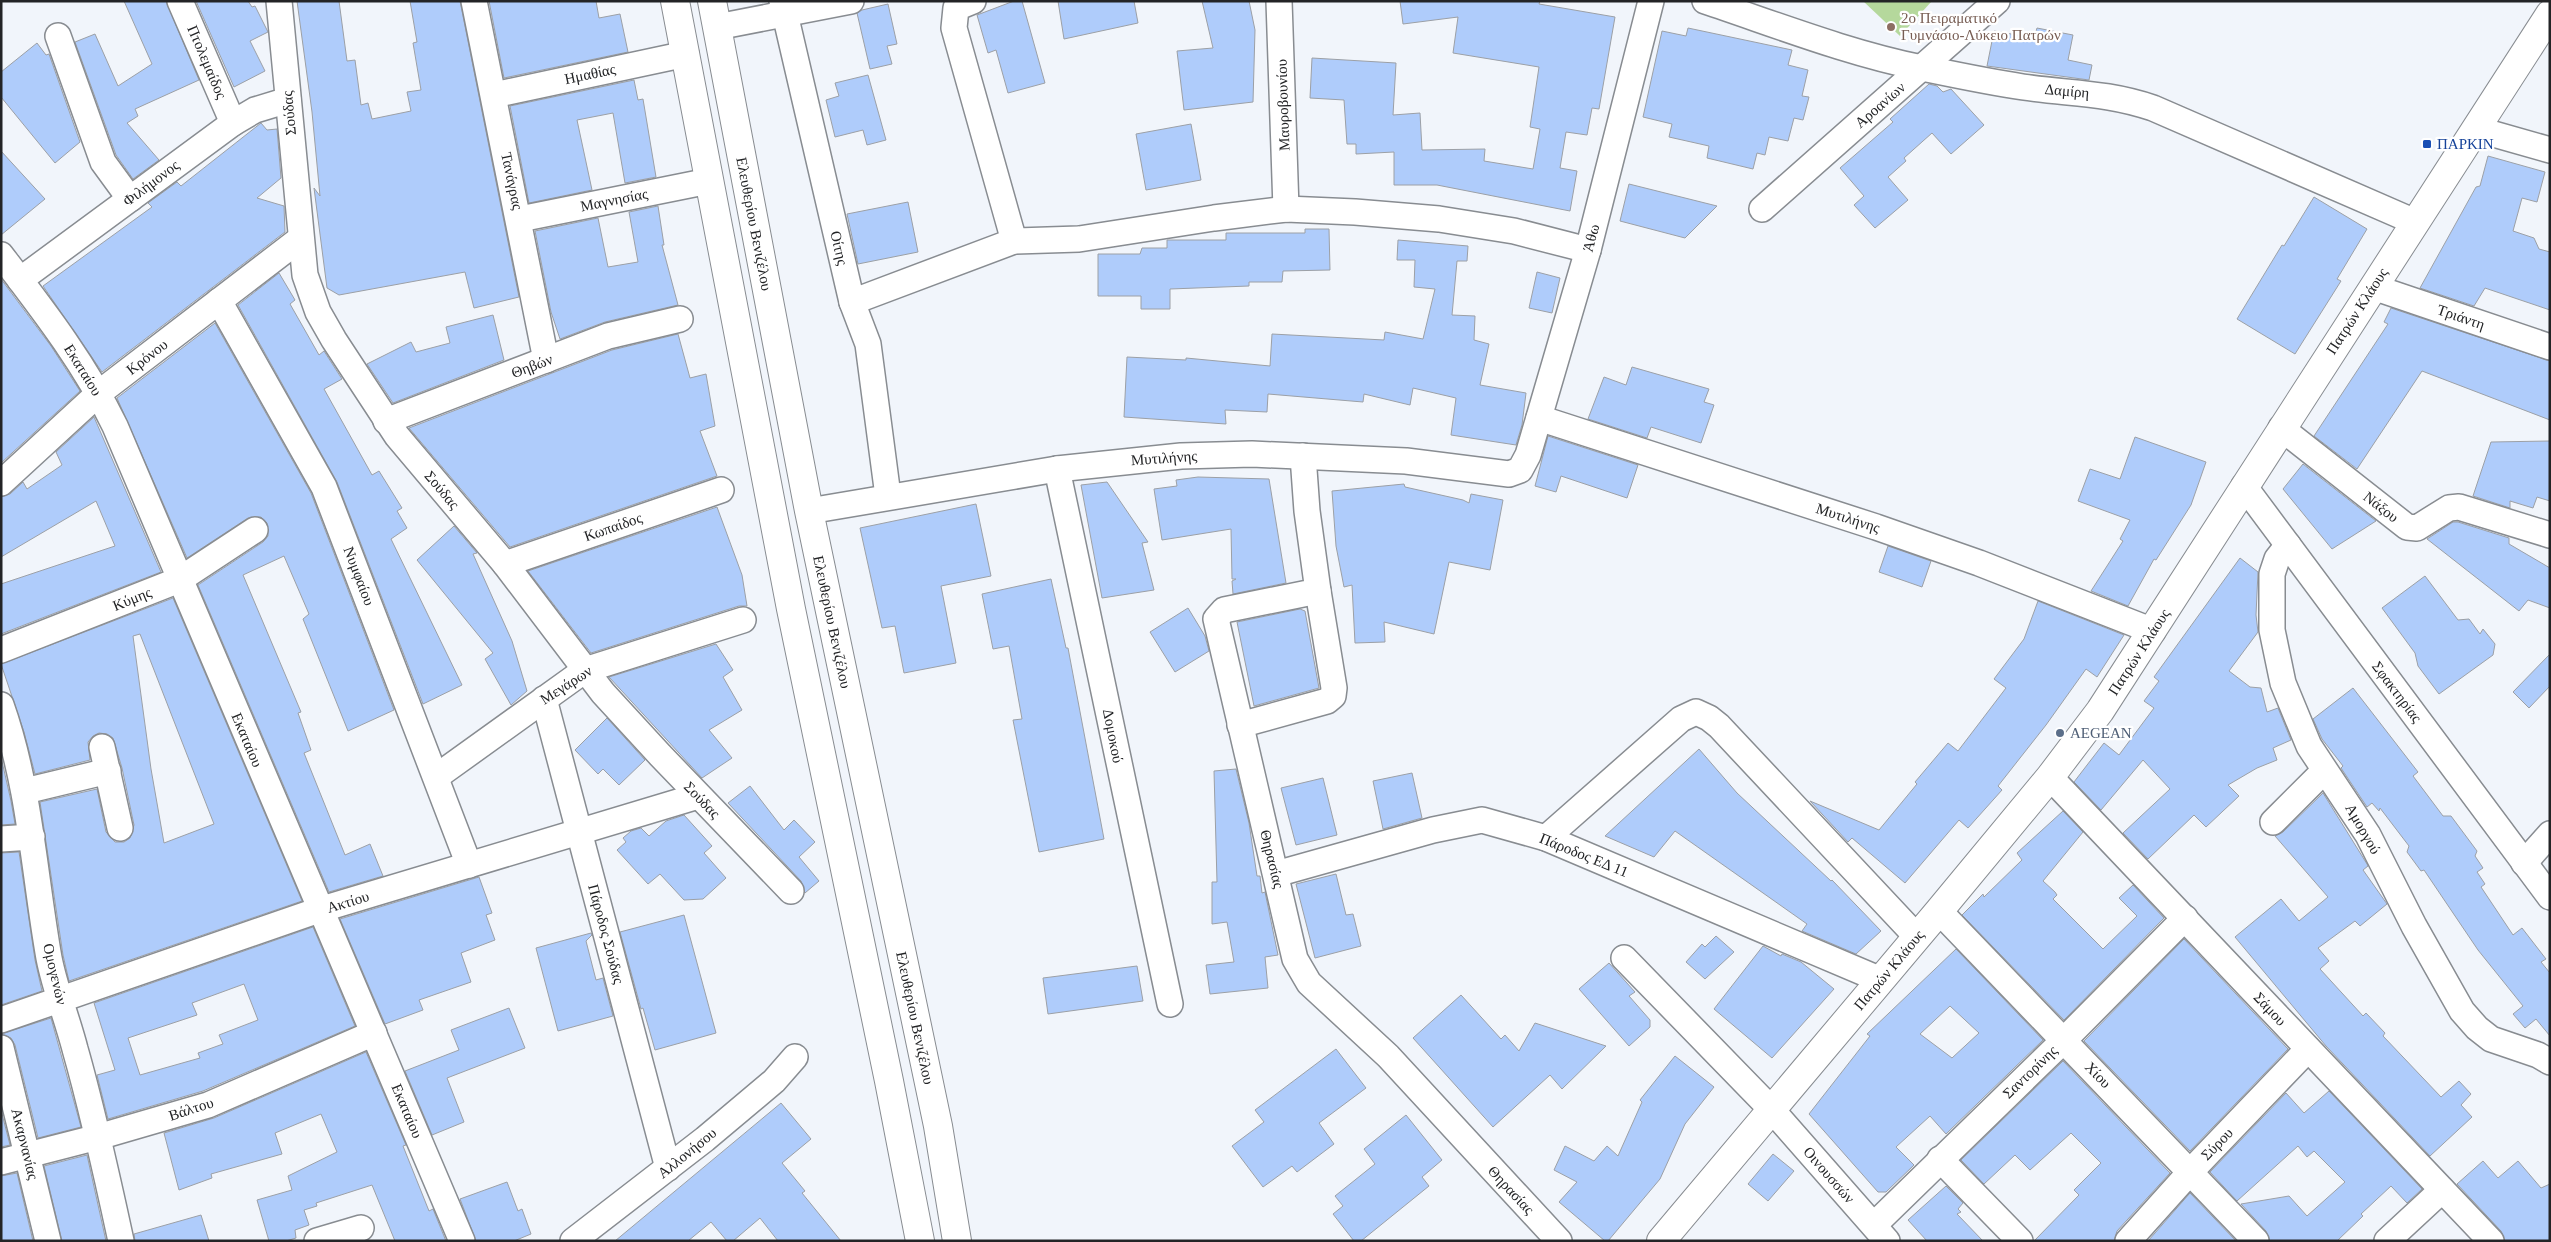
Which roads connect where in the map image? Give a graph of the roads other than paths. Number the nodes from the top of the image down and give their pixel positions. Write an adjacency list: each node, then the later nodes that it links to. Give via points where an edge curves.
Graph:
1 (180, 1): 19 (street, Πτολεμαίδος)
2 (279, 1): 18 (street, Σούδας)
3 (474, 1): 17 (street, Τανάγρας)
4 (675, 1): 15 (main road)
5 (851, 1): 11 (street)
6 (973, 1): 29 (street, via 956,8 954,28)
7 (1279, 1): 24 (street, Μαυροβουνίου)
8 (1651, 1): 30 (street, Άθω)
9 (1705, 1): 16 (street, Δαμίρη, via 1833,44)
10 (1997, 1): 16 (street, Αροανίων)
11 (783, 8): 12 (street); 35 (street, Οίτης)
12 (715, 14): 50 (main road, Ελευθερίου Βενιζέλου)
13 (2550, 14): 20 (main road, Πατρών Κλάους)
14 (58, 36): 23 (street, via 103,162)
15 (686, 54): 17 (street, Ημαθίας); 22 (main road)
16 (1922, 68): 25 (street, Αροανίων); 27 (street, Δαμίρη, via 2024,87 2131,100)
17 (494, 95): 26 (street, Τανάγρας)
18 (288, 100): 19 (street, Φιλήμονος, via 254,110); 28 (street, Σούδας)
19 (232, 123): 23 (street, Φιλήμονος)
20 (2476, 129): 21 (street); 27 (main road, Πατρών Κλάους)
21 (2550, 150)
22 (709, 181): 26 (street, Μαγνησίας); 113 (main road, via 790,609 888,1072)
23 (130, 199): 32 (street, Φιλήμονος)
24 (1286, 209): 29 (street, via 1079,240); 30 (street, via 1439,219 1514,231)
25 (1762, 209)
26 (520, 219): 38 (street, Τανάγρας)
27 (2415, 222): 33 (main road, Πατρών Κλάους)
28 (300, 239): 34 (street, Κρόνου); 41 (street, Σούδας, via 305,275 318,312)
29 (1014, 241): 35 (street)
30 (1588, 250): 40 (street, Άθω)
31 (1, 256): 32 (street, Εκαταίου)
32 (20, 280): 39 (street, Εκαταίου)
33 (2373, 287): 37 (street, Τριάντη); 42 (main road, Πατρών Κλάους)
34 (219, 301): 39 (street, Κρόνου); 67 (street, Νυμφαίου, via 324,486)
35 (852, 302): 49 (street, Οίτης, via 868,344)
36 (680, 320): 38 (street, Θηβών, via 608,336)
37 (2550, 347)
38 (546, 360): 41 (street, Θηβών)
39 (99, 393): 46 (street, Κρόνου); 55 (street, Εκαταίου)
40 (1539, 418): 45 (street, Άθω); 58 (street, Μυτιλήνης, via 1876,527)
41 (386, 421): 54 (street, Σούδας)
42 (2281, 428): 47 (main road, Πατρών Κλάους); 52 (street, Νάξου, via 2407,527 2417,528 2449,508 2459,507)
43 (1303, 456): 44 (street, Μυτιλήνης, via 1181,456); 45 (street, Μυτιλήνης, via 1406,461 1509,474); 56 (street)
44 (1058, 469): 49 (street, Μυτιλήνης); 90 (street, Δομοκού)
45 (1520, 470)
46 (1, 483)
47 (2244, 486): 53 (street, Σφακτηρίας); 58 (main road, Πατρών Κλάους)
48 (721, 490): 54 (street, Κωπαίδος)
49 (888, 496): 50 (street, Μυτιλήνης)
50 (809, 511): 114 (main road, Ελευθερίου Βενιζέλου, via 938,1126)
51 (255, 530): 55 (street, Κύμης)
52 (2550, 535)
53 (2288, 545): 66 (street, Αμοργού, via 2277,559 2272,574 2274,645 2287,696); 78 (street, Σφακτηρίας)
54 (505, 564): 60 (street, Σούδας)
55 (179, 580): 59 (street, Κύμης); 83 (street, Εκαταίου)
56 (1318, 591): 63 (street, via 1333,696 1327,701); 63 (street, Θηρασίας, via 1224,610 1218,614 1216,620)
57 (743, 620): 60 (street, Μεγάρων)
58 (2153, 631): 68 (main road, Πατρών Κλάους)
59 (1, 650)
60 (585, 670): 61 (street, Μεγάρων); 70 (street, Σούδας)
61 (544, 699): 67 (street, Μεγάρων); 73 (street, Πάροδος Σούδας)
62 (1, 705): 69 (street, Ομογενών)
63 (1240, 726): 80 (street, Θηρασίας)
64 (102, 747): 65 (street)
65 (108, 771): 69 (street); 72 (street)
66 (2324, 771): 71 (street); 97 (street, Αμοργού, via 2344,795 2368,835 2414,926 2465,1015 2491,1039)
67 (436, 777): 79 (street, Νυμφαίου)
68 (2050, 777): 84 (main road, Πατρών Κλάους); 85 (street, Σάμου)
69 (25, 791): 75 (street, Ομογενών)
70 (698, 796): 73 (street, Ακτίου); 81 (street, Σούδας)
71 (2273, 822)
72 (120, 828)
73 (579, 832): 79 (street, Ακτίου); 103 (street, Πάροδος Σούδας)
74 (2550, 834): 78 (street)
75 (32, 837): 77 (street); 89 (street, Ομογενών, via 49,956)
76 (1546, 838): 80 (street, Πάροδος ΕΔ 11, via 1496,823 1471,821); 86 (street, via 1680,719 1696,712 1719,726); 88 (street, Πάροδος ΕΔ 11)
77 (1, 839)
78 (2524, 863): 82 (street, Σφακτηρίας)
79 (469, 865): 83 (street, Ακτίου)
80 (1276, 874): 115 (street, Θηρασίας, via 1295,959 1309,983 1388,1056)
81 (791, 890)
82 (2550, 897)
83 (319, 910): 89 (street, Ακτίου); 92 (street, Εκαταίου)
84 (1939, 911): 86 (main road, Πατρών Κλάους); 93 (street, Χίου)
85 (2184, 918): 93 (street, Σαντορίνης); 95 (street, Σάμου)
86 (1917, 937): 88 (main road, Πατρών Κλάους)
87 (1624, 958): 98 (street, Οινουσσών)
88 (1881, 980): 98 (main road, Πατρών Κλάους)
89 (61, 1001): 91 (street, Ακτίου); 99 (street, Ομογενών)
90 (1170, 1004)
91 (1, 1020)
92 (374, 1033): 99 (street, Βάλτου, via 208,1105); 111 (street, Εκαταίου)
93 (2064, 1040): 101 (street, Σαντορίνης); 104 (street, Χίου)
94 (1, 1048): 100 (street, Ακαρνανίας)
95 (2308, 1049): 104 (street, Σύρου); 105 (street, Σάμου)
96 (795, 1057): 103 (street, Αλλονήσου, via 774,1081)
97 (2550, 1062)
98 (1772, 1110): 107 (street, Οινουσσών); 116 (main road, Πατρών Κλάους)
99 (98, 1137): 100 (street, Βάλτου); 109 (street, Ομογενών)
100 (28, 1154): 102 (street, Βάλτου); 108 (street, Ακαρνανίας)
101 (1940, 1160): 107 (street, Σαντορίνης); 117 (street)
102 (1, 1162)
103 (668, 1168): 112 (street, Αλλονήσου)
104 (2190, 1171): 118 (street, Σύρου); 119 (street, Χίου)
105 (2442, 1190): 120 (street); 121 (street, Σάμου)
106 (361, 1228): 110 (street)
107 (1880, 1233)
108 (48, 1241)
109 (121, 1241)
110 (317, 1241)
111 (462, 1241)
112 (573, 1241)
113 (920, 1241)
114 (957, 1241)
115 (1559, 1241)
116 (1661, 1241)
117 (2020, 1241)
118 (2128, 1241)
119 (2256, 1241)
120 (2387, 1241)
121 (2491, 1241)

